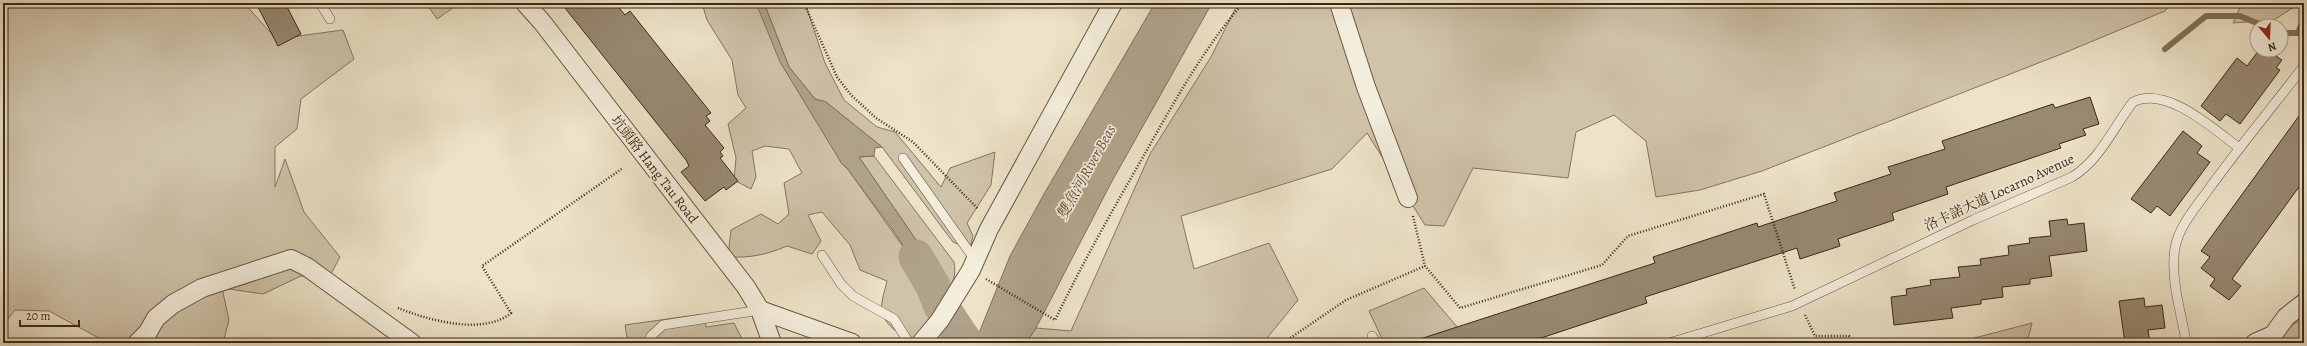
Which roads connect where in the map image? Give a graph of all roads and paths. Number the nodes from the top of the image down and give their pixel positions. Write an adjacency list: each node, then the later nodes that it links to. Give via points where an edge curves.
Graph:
1 (320, 3): 7 (lane)
2 (525, 3): 20 (street, 坑頭路 Hang Tau Road, via 732,269)
3 (804, 3): 13 (path, via 837,77 851,95 876,118 913,142 980,211)
4 (1113, 3): 13 (street)
5 (1243, 3): 16 (path, via 1226,23 1181,90 1081,266 1055,320)
6 (1339, 3): 12 (street, via 1366,87)
7 (330, 19)
8 (2304, 66): 9 (lane)
9 (2239, 148): 17 (lane, 洛卡諾大道 Locarno Avenue, via 2192,113 2156,98 2142,97 2133,102 2099,154 2084,169); 21 (lane, via 2178,236 2174,275)
10 (903, 158): 16 (lane)
11 (623, 168): 19 (path, via 482,266 511,313 505,318 457,325 425,319)
12 (1408, 198): 15 (path)
13 (989, 229): 16 (street)
14 (822, 256): 27 (lane, via 841,284 853,296 894,319)
15 (1425, 266): 17 (path, via 1460,308 1602,265 1628,236 1764,194); 29 (path, via 1346,300)
16 (978, 268): 28 (street)
17 (1799, 303): 30 (lane, 洛卡諾大道 Locarno Avenue); 31 (path, via 1815,336 1849,336)
18 (2304, 303): 32 (street, via 2286,317 2273,335)
19 (392, 306)
20 (760, 310): 24 (lane, via 663,325 651,336); 25 (street, 坑頭路 Hang Tau Road); 26 (street)
21 (2186, 341)
22 (137, 343): 23 (street, via 148,332 156,318 173,304 202,288 291,259 307,266)
23 (412, 343)
24 (649, 343)
25 (772, 343)
26 (852, 343)
27 (909, 343)
28 (921, 343)
29 (1283, 343)
30 (1669, 343)
31 (1852, 343)
32 (2255, 343)

